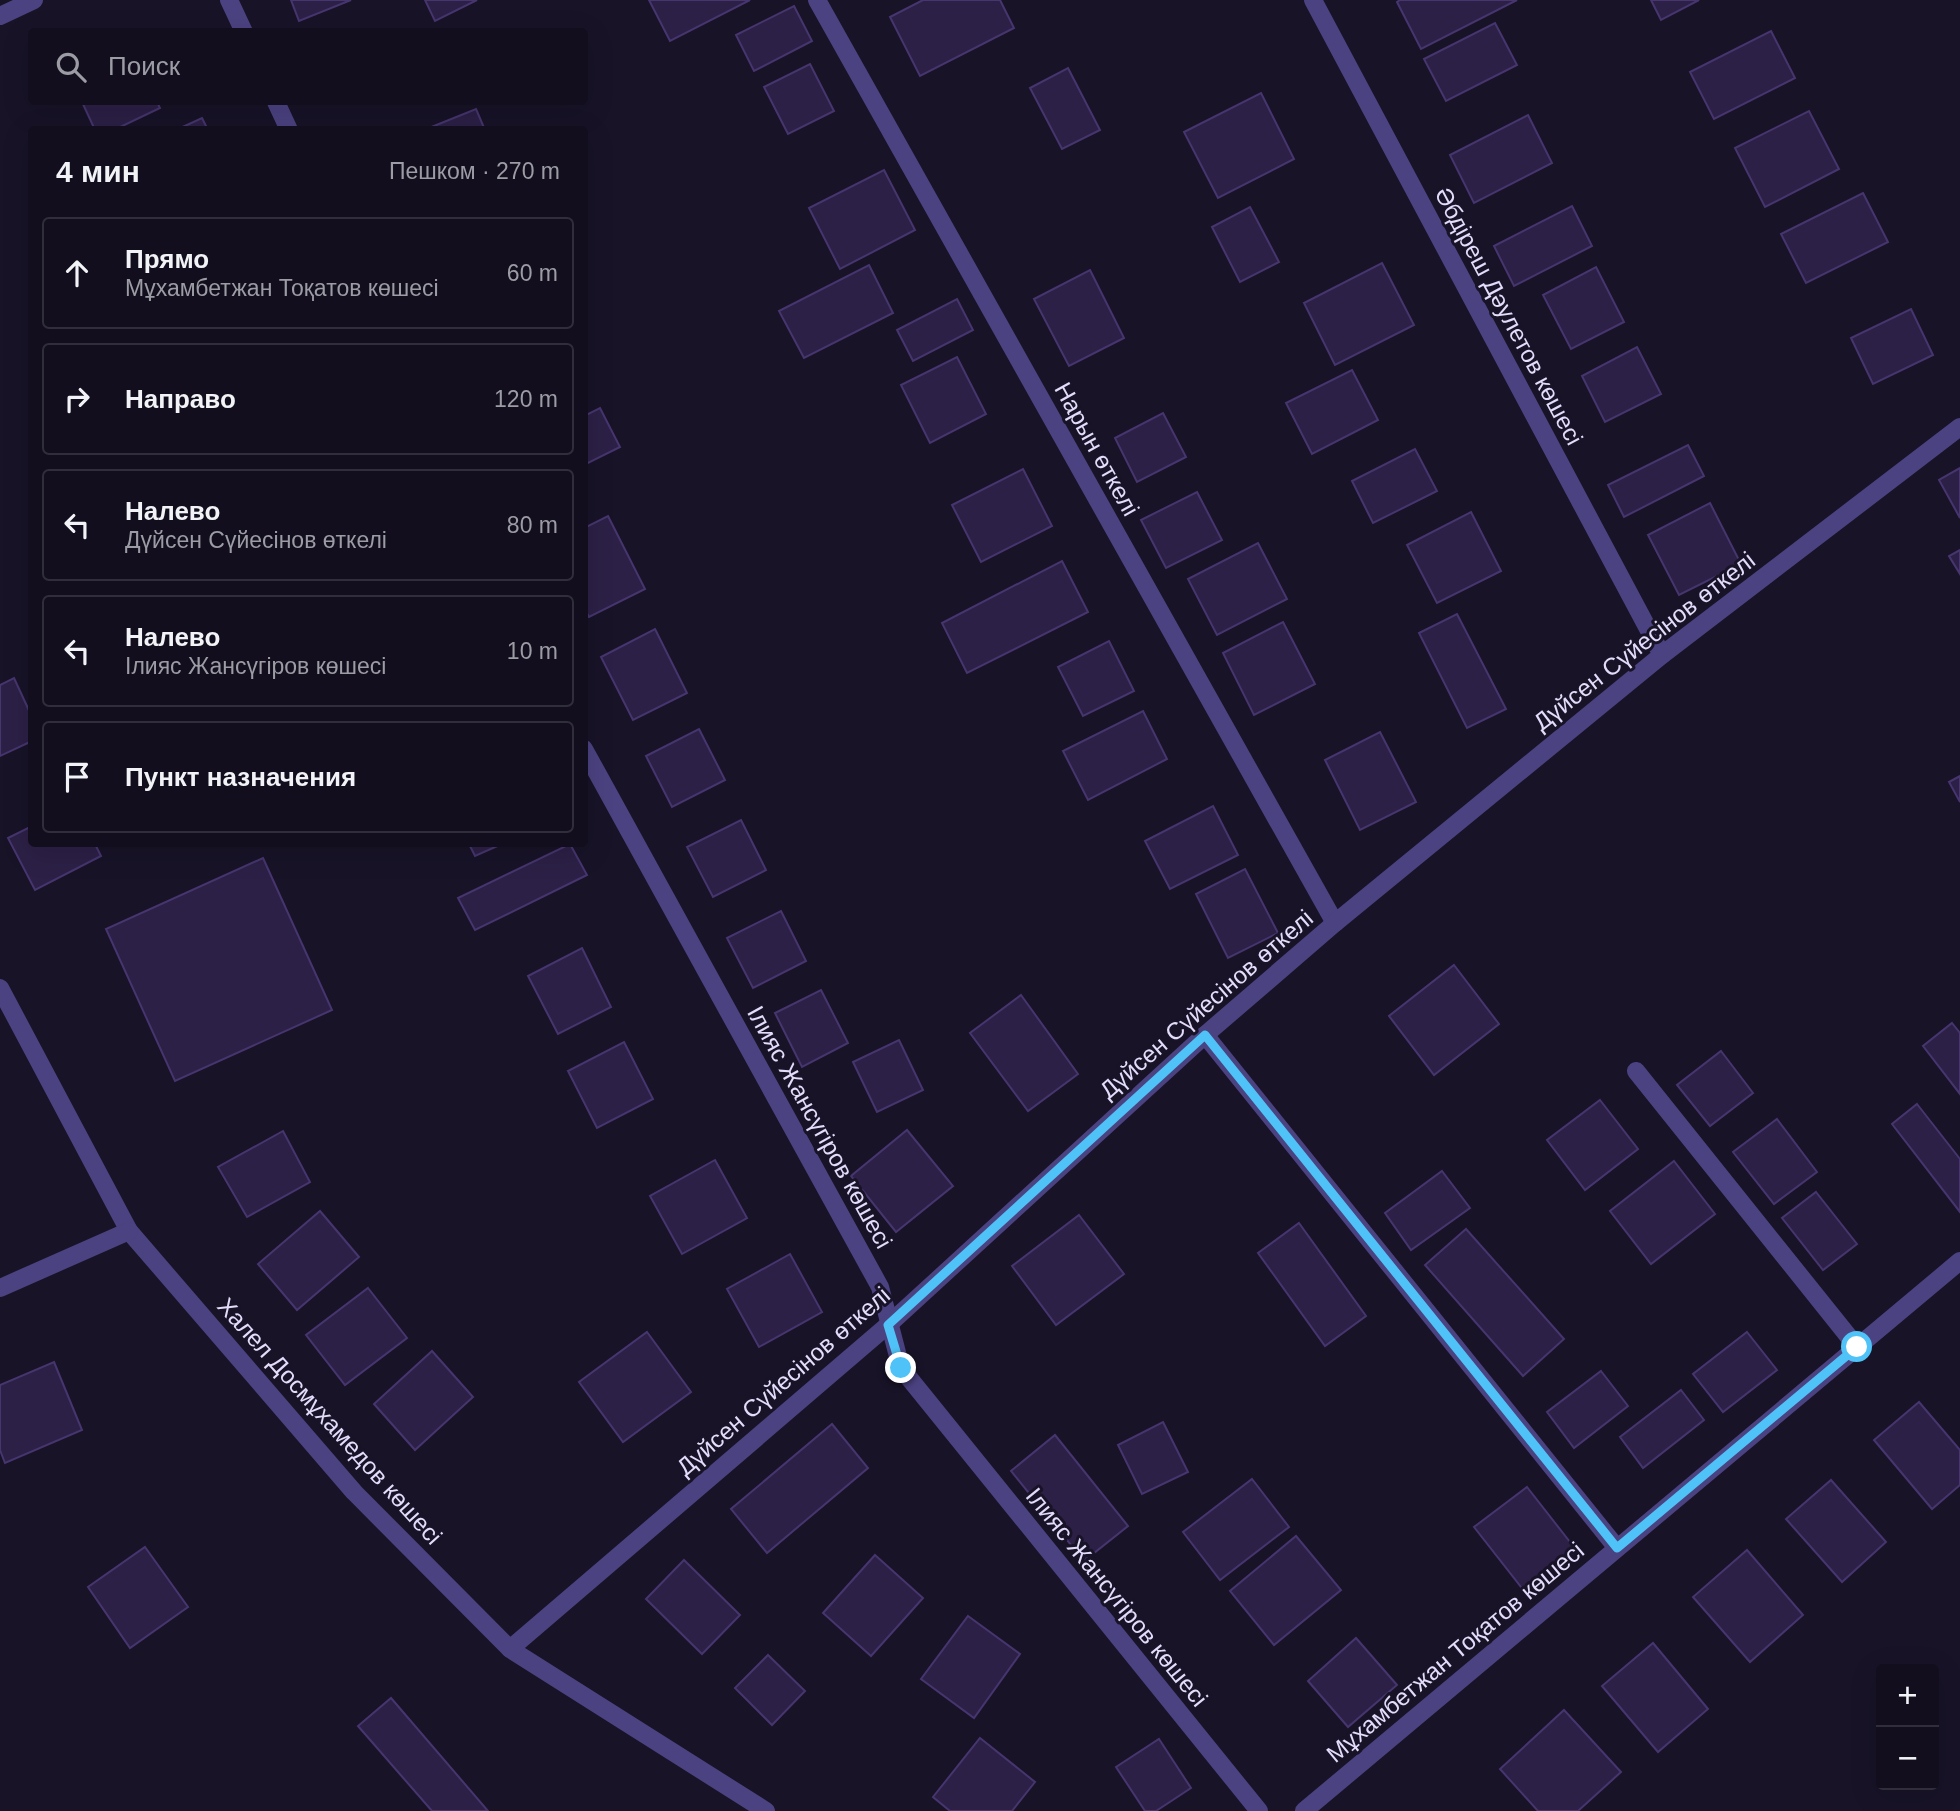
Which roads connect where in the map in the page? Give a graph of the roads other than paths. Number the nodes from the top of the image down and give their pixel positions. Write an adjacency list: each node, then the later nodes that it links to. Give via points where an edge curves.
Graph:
1 (33, 0): 5 (street)
2 (229, 0): 6 (street)
3 (817, 0): 12 (street, Нарын өткелі)
4 (1313, 0): 10 (street, Әбдіреш Дәулетов көшесі)
5 (0, 16)
6 (242, 28)
7 (277, 105): 8 (street)
8 (287, 126)
9 (1960, 426): 10 (street, Дүйсен Сүйесінов өткелі)
10 (1662, 655): 12 (street, Дүйсен Сүйесінов өткелі)
11 (588, 756): 19 (street, Ілияс Жансүгіров көшесі, via 880,1287)
12 (1335, 923): 14 (street, Дүйсен Сүйесінов өткелі)
13 (0, 988): 16 (street, Халел Досмұхамедов көшесі)
14 (1205, 1035): 19 (street, Дүйсен Сүйесінов өткелі); 21 (street)
15 (1636, 1071): 20 (street)
16 (129, 1231): 18 (street); 22 (street, Халел Досмұхамедов көшесі, via 354,1492)
17 (1960, 1261): 20 (street, Мұхамбетжан Тоқатов көшесі)
18 (0, 1288)
19 (888, 1325): 22 (street, Дүйсен Сүйесінов өткелі); 24 (street, Ілияс Жансүгіров көшесі, via 901,1368)
20 (1857, 1347): 21 (street, Мұхамбетжан Тоқатов көшесі)
21 (1617, 1548): 25 (street, Мұхамбетжан Тоқатов көшесі)
22 (510, 1649): 23 (street, Халел Досмұхамедов көшесі)
23 (766, 1811)
24 (1259, 1811)
25 (1304, 1811)

